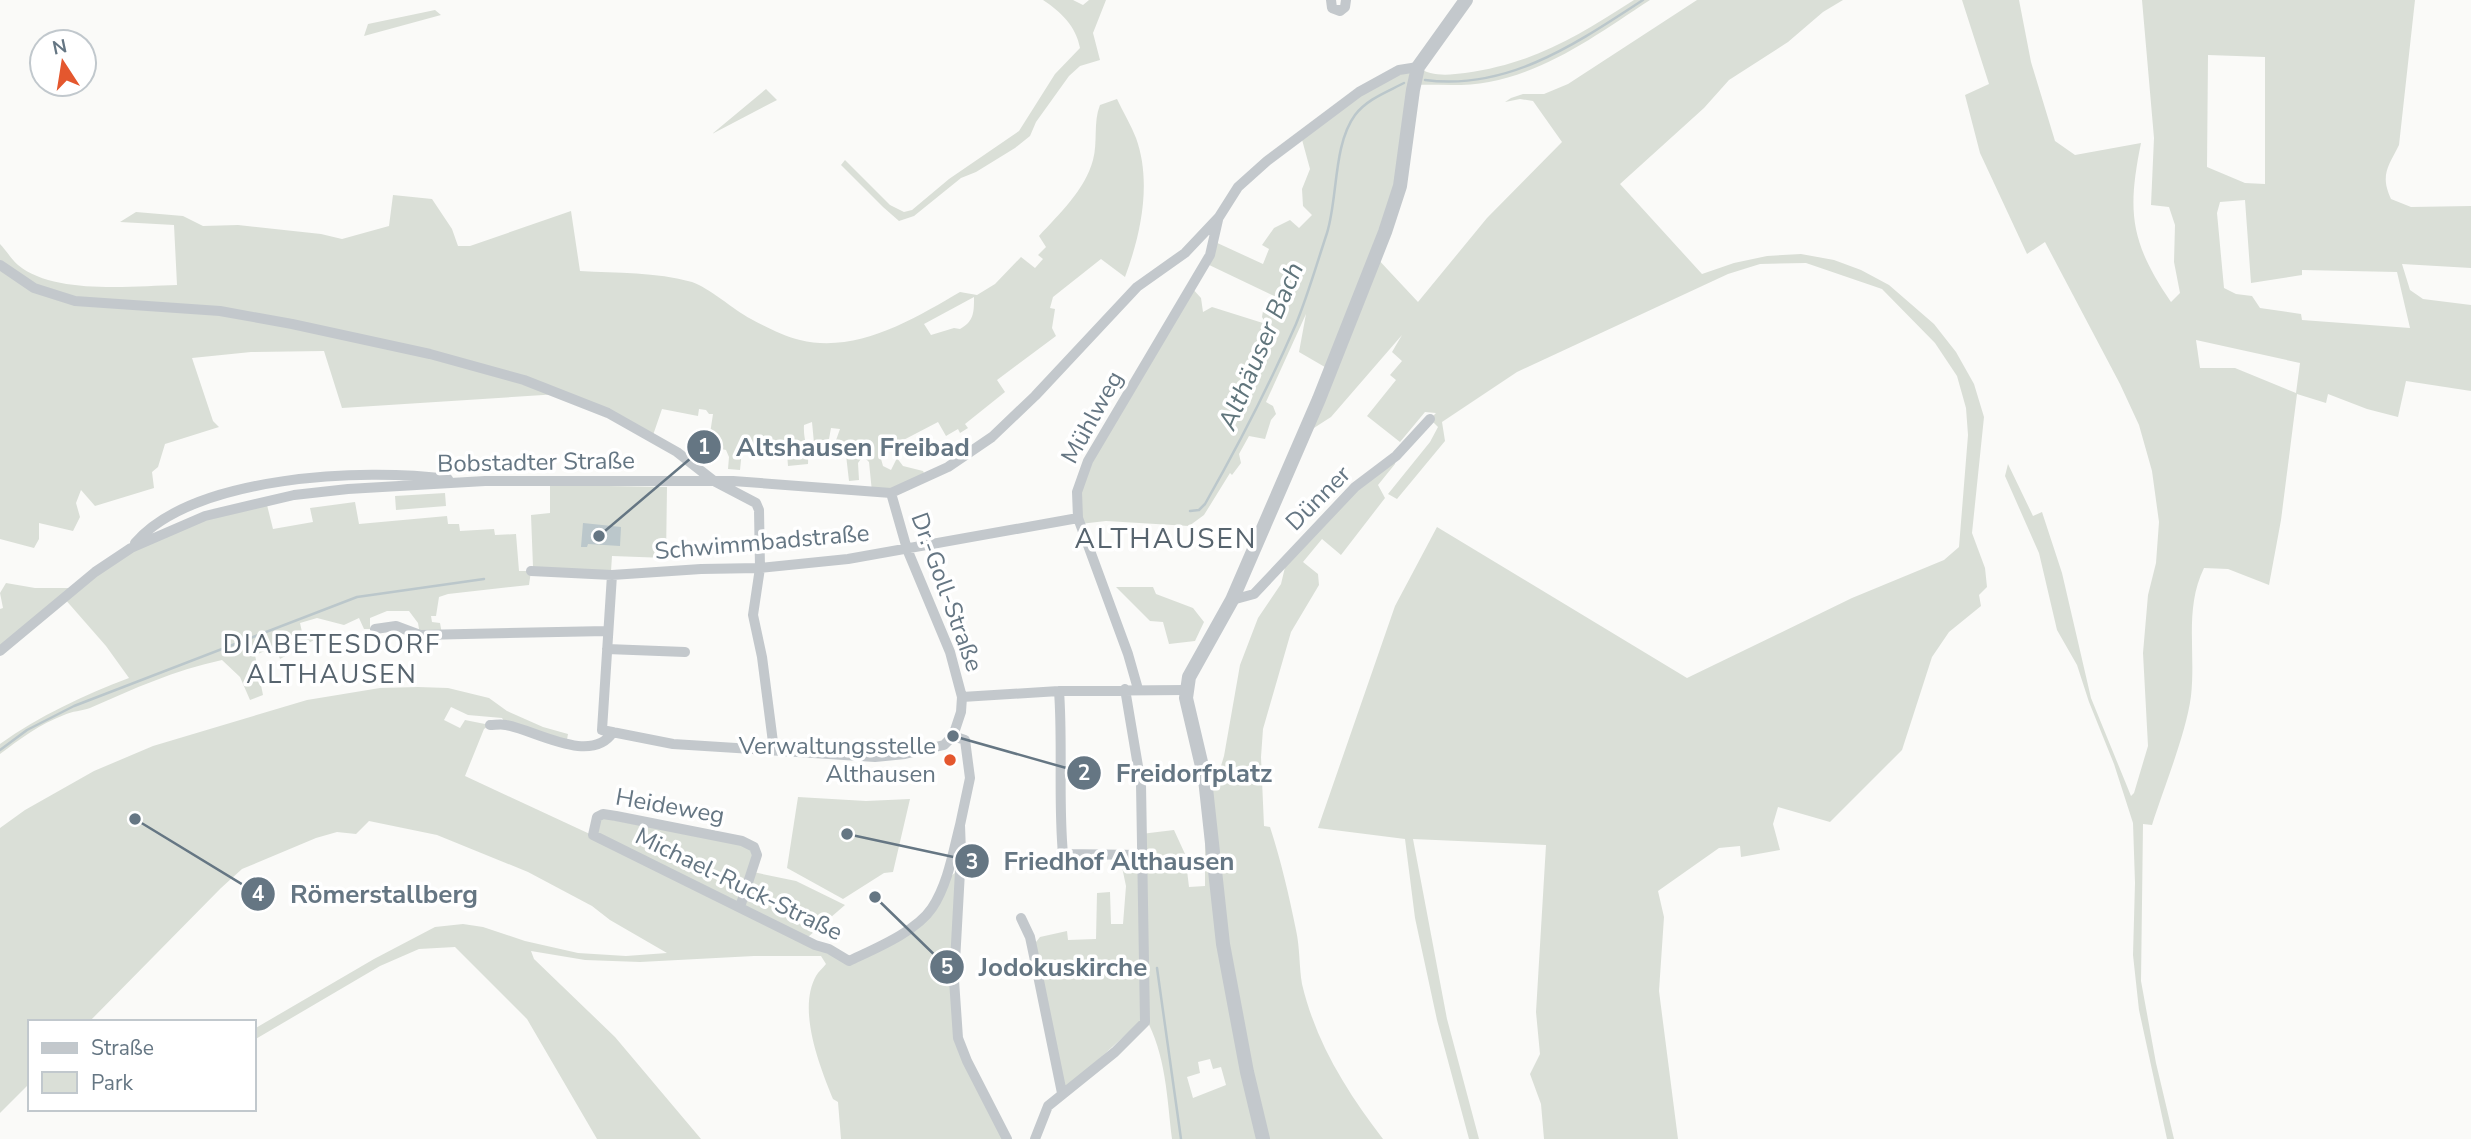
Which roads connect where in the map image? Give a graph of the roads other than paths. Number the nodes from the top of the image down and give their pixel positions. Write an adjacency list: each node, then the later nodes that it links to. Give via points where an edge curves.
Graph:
1 (1331, 0): 2 (street, via 1332,8 1340,10)
2 (1346, 0)
3 (1466, 0): 4 (street)
4 (1418, 67): 5 (street, Bobstadter Straße, via 1399,70 1341,104 1238,187); 15 (street, via 1398,196 1319,399)
5 (1219, 217): 9 (street, Bobstadter Straße, via 1185,253 1138,287 992,437 948,467); 10 (street, Mühlweg, via 1210,255 1083,471 1077,492)
6 (0, 265): 8 (street, via 34,288 75,301 220,311 430,354 524,380 608,413 677,452)
7 (1430, 419): 15 (street, Dünner, via 1396,456 1355,487 1254,594)
8 (714, 481): 9 (street, Bobstadter Straße); 12 (street, via 756,503); 19 (street, Bobstadter Straße, via 471,482 348,489 294,495 205,516 131,548)
9 (891, 493): 11 (street, Dr.-Goll-Straße)
10 (1078, 518): 11 (street, Schwimmbadstraße); 21 (street, Mühlweg)
11 (908, 550): 12 (street, Schwimmbadstraße); 25 (street, Dr.-Goll-Straße, via 950,652)
12 (760, 568): 14 (street, Schwimmbadstraße); 29 (street, via 753,615)
13 (531, 571): 14 (street, Schwimmbadstraße)
14 (612, 575): 17 (street)
15 (1232, 600): 23 (street)
16 (375, 629): 17 (street, via 396,626 420,635)
17 (607, 631): 18 (street)
18 (607, 649): 20 (street); 27 (street)
19 (0, 651)
20 (685, 652)
21 (1138, 688): 22 (street, Dr.-Goll-Straße); 23 (street, Dr.-Goll-Straße)
22 (1125, 689): 24 (street, Dr.-Goll-Straße); 32 (street, via 1141,784)
23 (1186, 690): 38 (street, via 1205,779 1223,944)
24 (1059, 691): 25 (street, Dr.-Goll-Straße); 32 (street, via 1063,854)
25 (961, 696): 28 (street)
26 (490, 725): 27 (street, via 506,724 566,746 590,745 609,738)
27 (607, 731): 29 (street, via 673,744)
28 (953, 736): 29 (street, via 944,745 875,757); 30 (street, Michael-Ruck-Straße, via 965,740 970,778)
29 (774, 750)
30 (960, 825): 33 (street, Michael-Ruck-Straße, via 946,879 931,910 901,935 849,961); 36 (street, Michael-Ruck-Straße, via 954,980 958,1038)
31 (593, 835): 33 (street, Michael-Ruck-Straße); 33 (street, Heideweg, via 597,817 603,814 742,841 754,847 757,855)
32 (1142, 855): 35 (street, via 1145,1022)
33 (740, 907)
34 (1021, 918): 35 (street, via 1030,937)
35 (1062, 1093): 37 (street, via 1048,1106)
36 (1007, 1139)
37 (1035, 1139)
38 (1263, 1139)

